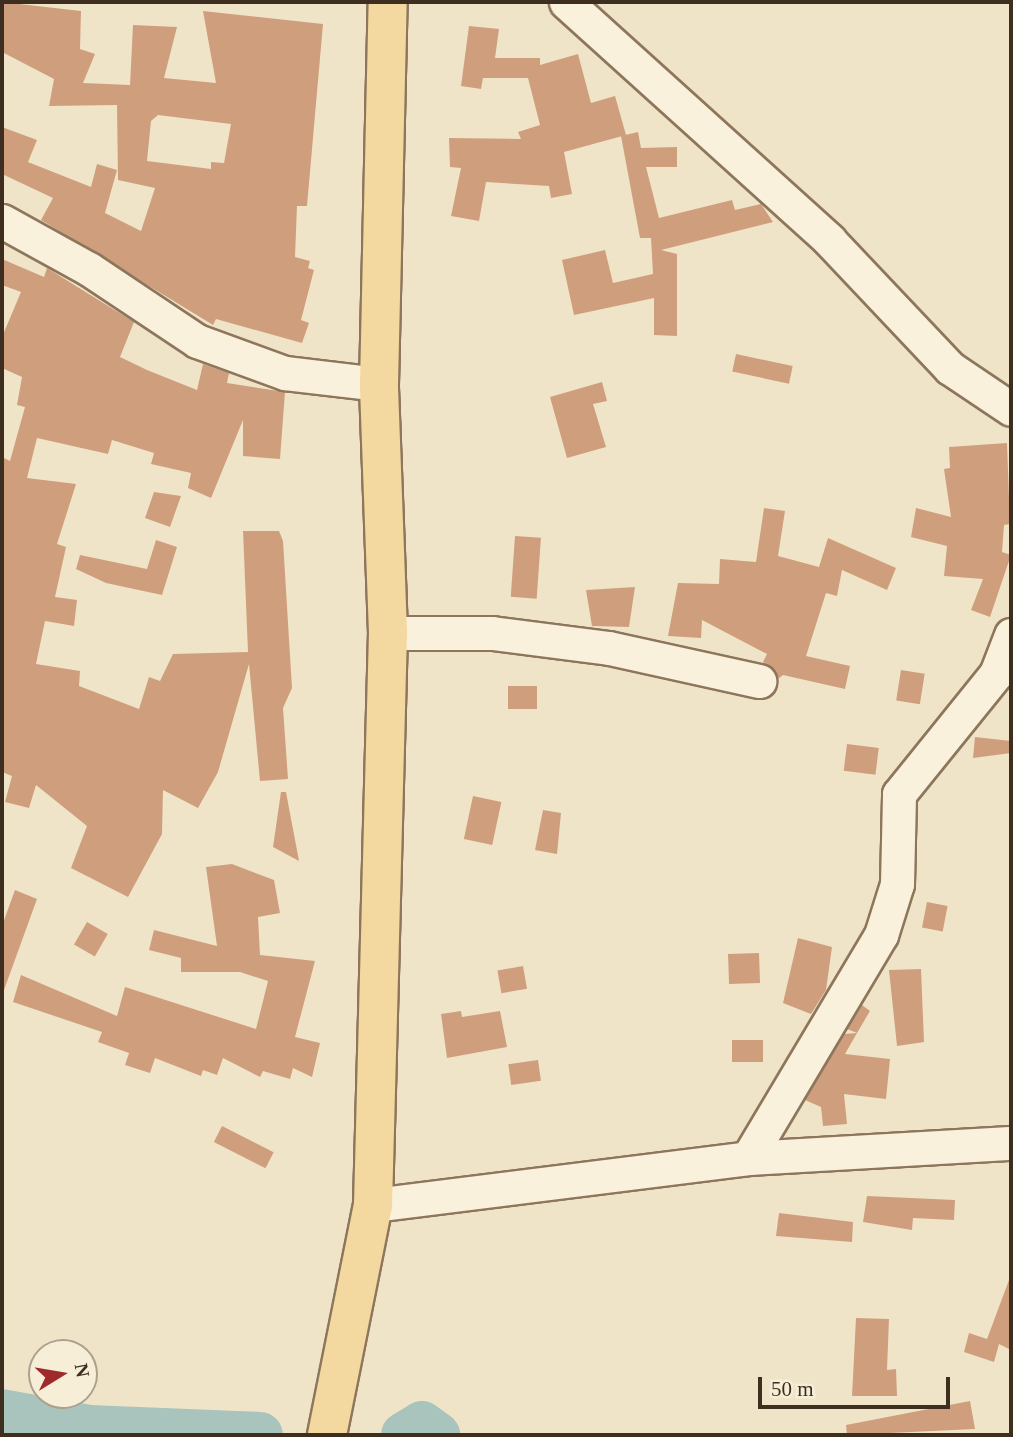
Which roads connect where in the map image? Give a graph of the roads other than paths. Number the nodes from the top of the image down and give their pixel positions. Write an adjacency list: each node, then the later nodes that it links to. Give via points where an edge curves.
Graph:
1 (388, 2): 4 (main road)
2 (566, 2): 5 (street, via 829,240 950,368)
3 (2, 221): 4 (street, via 89,269 197,341 285,373)
4 (379, 384): 6 (main road)
5 (1011, 409)
6 (388, 632): 9 (street, via 492,634 609,648); 12 (main road)
7 (1011, 635): 8 (street)
8 (1004, 677): 11 (street, via 899,794 897,884 881,935)
9 (759, 681)
10 (1011, 1143): 11 (street)
11 (748, 1158): 12 (street)
12 (373, 1205): 13 (main road, via 340,1395)
13 (327, 1435)

